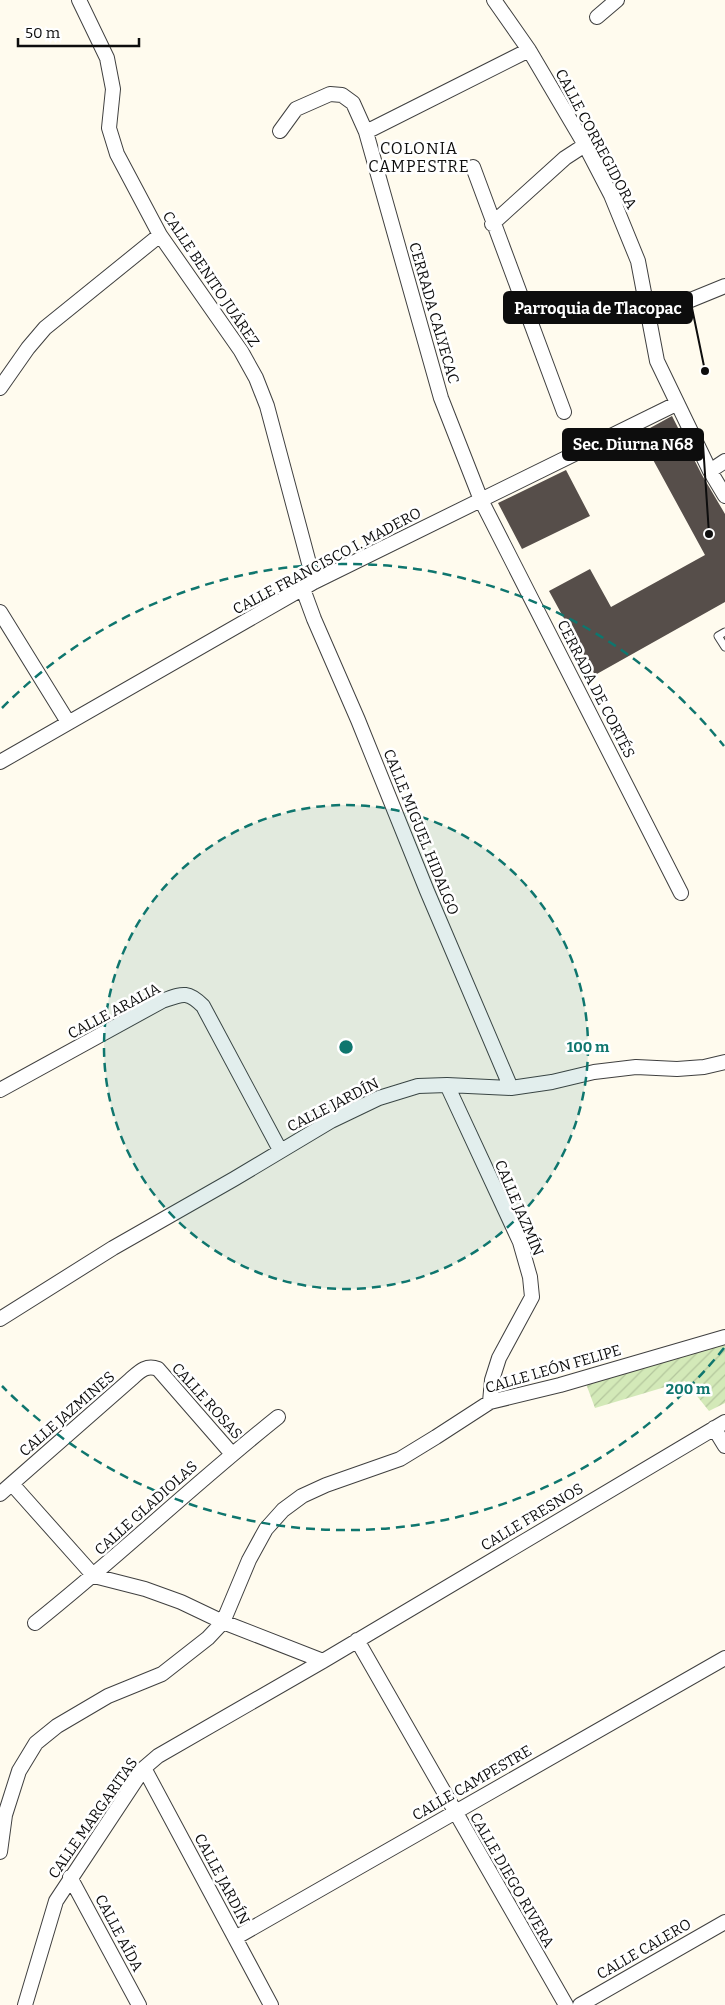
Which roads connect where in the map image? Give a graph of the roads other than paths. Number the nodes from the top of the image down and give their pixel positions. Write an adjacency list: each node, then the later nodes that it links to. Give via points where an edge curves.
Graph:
1 (79, 0): 11 (street, CALLE BENITO JUÁREZ, via 107,58 113,89 109,128 117,154)
2 (494, 0): 5 (street, CALLE CORREGIDORA)
3 (616, 0): 4 (street)
4 (597, 17)
5 (529, 50): 7 (street); 8 (street, CALLE CORREGIDORA)
6 (280, 131): 7 (street, CERRADA CALYECAC, via 296,108 330,94 342,94 353,103)
7 (366, 132): 20 (street, CERRADA CALYECAC, via 441,398)
8 (584, 144): 10 (street); 13 (street, CALLE CORREGIDORA, via 611,195 638,261)
9 (473, 167): 10 (street)
10 (492, 224): 16 (street)
11 (160, 235): 14 (street, via 45,328); 21 (street, CALLE BENITO JUÁREZ, via 241,351 256,378 267,406)
12 (725, 286): 13 (street)
13 (649, 318): 15 (street, CALLE CORREGIDORA, via 657,361)
14 (0, 388)
15 (676, 404): 18 (street, CALLE CORREGIDORA); 20 (street, CALLE FRANCISCO I. MADERO)
16 (564, 412)
17 (725, 461): 18 (street)
18 (710, 471): 19 (street, CALLE CORREGIDORA)
19 (725, 496)
20 (481, 500): 21 (street, CALLE FRANCISCO I. MADERO); 27 (street, CERRADA DE CORTÉS)
21 (308, 586): 25 (street, CALLE FRANCISCO I. MADERO); 30 (street, CALLE MIGUEL HIDALGO, via 314,619)
22 (0, 612): 25 (street)
23 (725, 632): 24 (lane, via 718,636)
24 (725, 647)
25 (68, 722): 26 (street, CALLE FRANCISCO I. MADERO)
26 (0, 762)
27 (681, 893)
28 (725, 1062): 30 (street, CALLE JARDÍN, via 704,1067 636,1067 594,1072)
29 (447, 1085): 30 (street, CALLE JARDÍN); 32 (street, CALLE JARDÍN, via 418,1086 379,1098); 36 (street, CALLE JAZMÍN, via 520,1242 530,1277 532,1298 499,1358)
30 (511, 1088)
31 (0, 1090): 32 (street, CALLE ARALIA, via 162,1001 183,994 194,996 203,1006)
32 (280, 1150): 33 (street, CALLE JARDÍN)
33 (0, 1319)
34 (725, 1337): 36 (street, CALLE LEÓN FELIPE)
35 (158, 1370): 40 (street, CALLE ROSAS); 41 (street, CALLE JAZMINES, via 151,1366 145,1368)
36 (490, 1402): 44 (street, CALLE LEÓN FELIPE, via 400,1459 326,1485 302,1496 283,1510 266,1529 249,1560)
37 (278, 1417): 40 (street, CALLE GLADIOLAS)
38 (720, 1425): 39 (street); 46 (street, CALLE FRESNOS)
39 (725, 1446)
40 (232, 1454): 43 (street, CALLE GLADIOLAS)
41 (12, 1484): 42 (street, CALLE JAZMINES); 43 (street)
42 (0, 1494)
43 (94, 1576): 44 (street, via 145,1589); 45 (street, CALLE GLADIOLAS)
44 (223, 1622): 48 (street); 51 (street, CALLE LEÓN FELIPE, via 162,1674 108,1696 57,1726 36,1743 19,1771 5,1815)
45 (35, 1623)
46 (357, 1640): 48 (street, CALLE MARGARITAS); 50 (street, CALLE DIEGO RIVERA)
47 (725, 1658): 50 (street, CALLE CAMPESTRE)
48 (323, 1661): 49 (street, CALLE MARGARITAS, via 158,1756)
49 (144, 1768): 52 (street, CALLE MARGARITAS); 54 (street, CALLE JARDÍN)
50 (455, 1812): 54 (street, CALLE CAMPESTRE); 58 (street, CALLE DIEGO RIVERA)
51 (0, 1852)
52 (70, 1878): 55 (street, CALLE MARGARITAS, via 56,1901); 56 (street, CALLE AÍDA)
53 (725, 1922): 59 (street, CALLE CALERO)
54 (235, 1938): 57 (street, CALLE JARDÍN)
55 (26, 2005)
56 (140, 2005)
57 (271, 2005)
58 (566, 2005)
59 (580, 2005)

